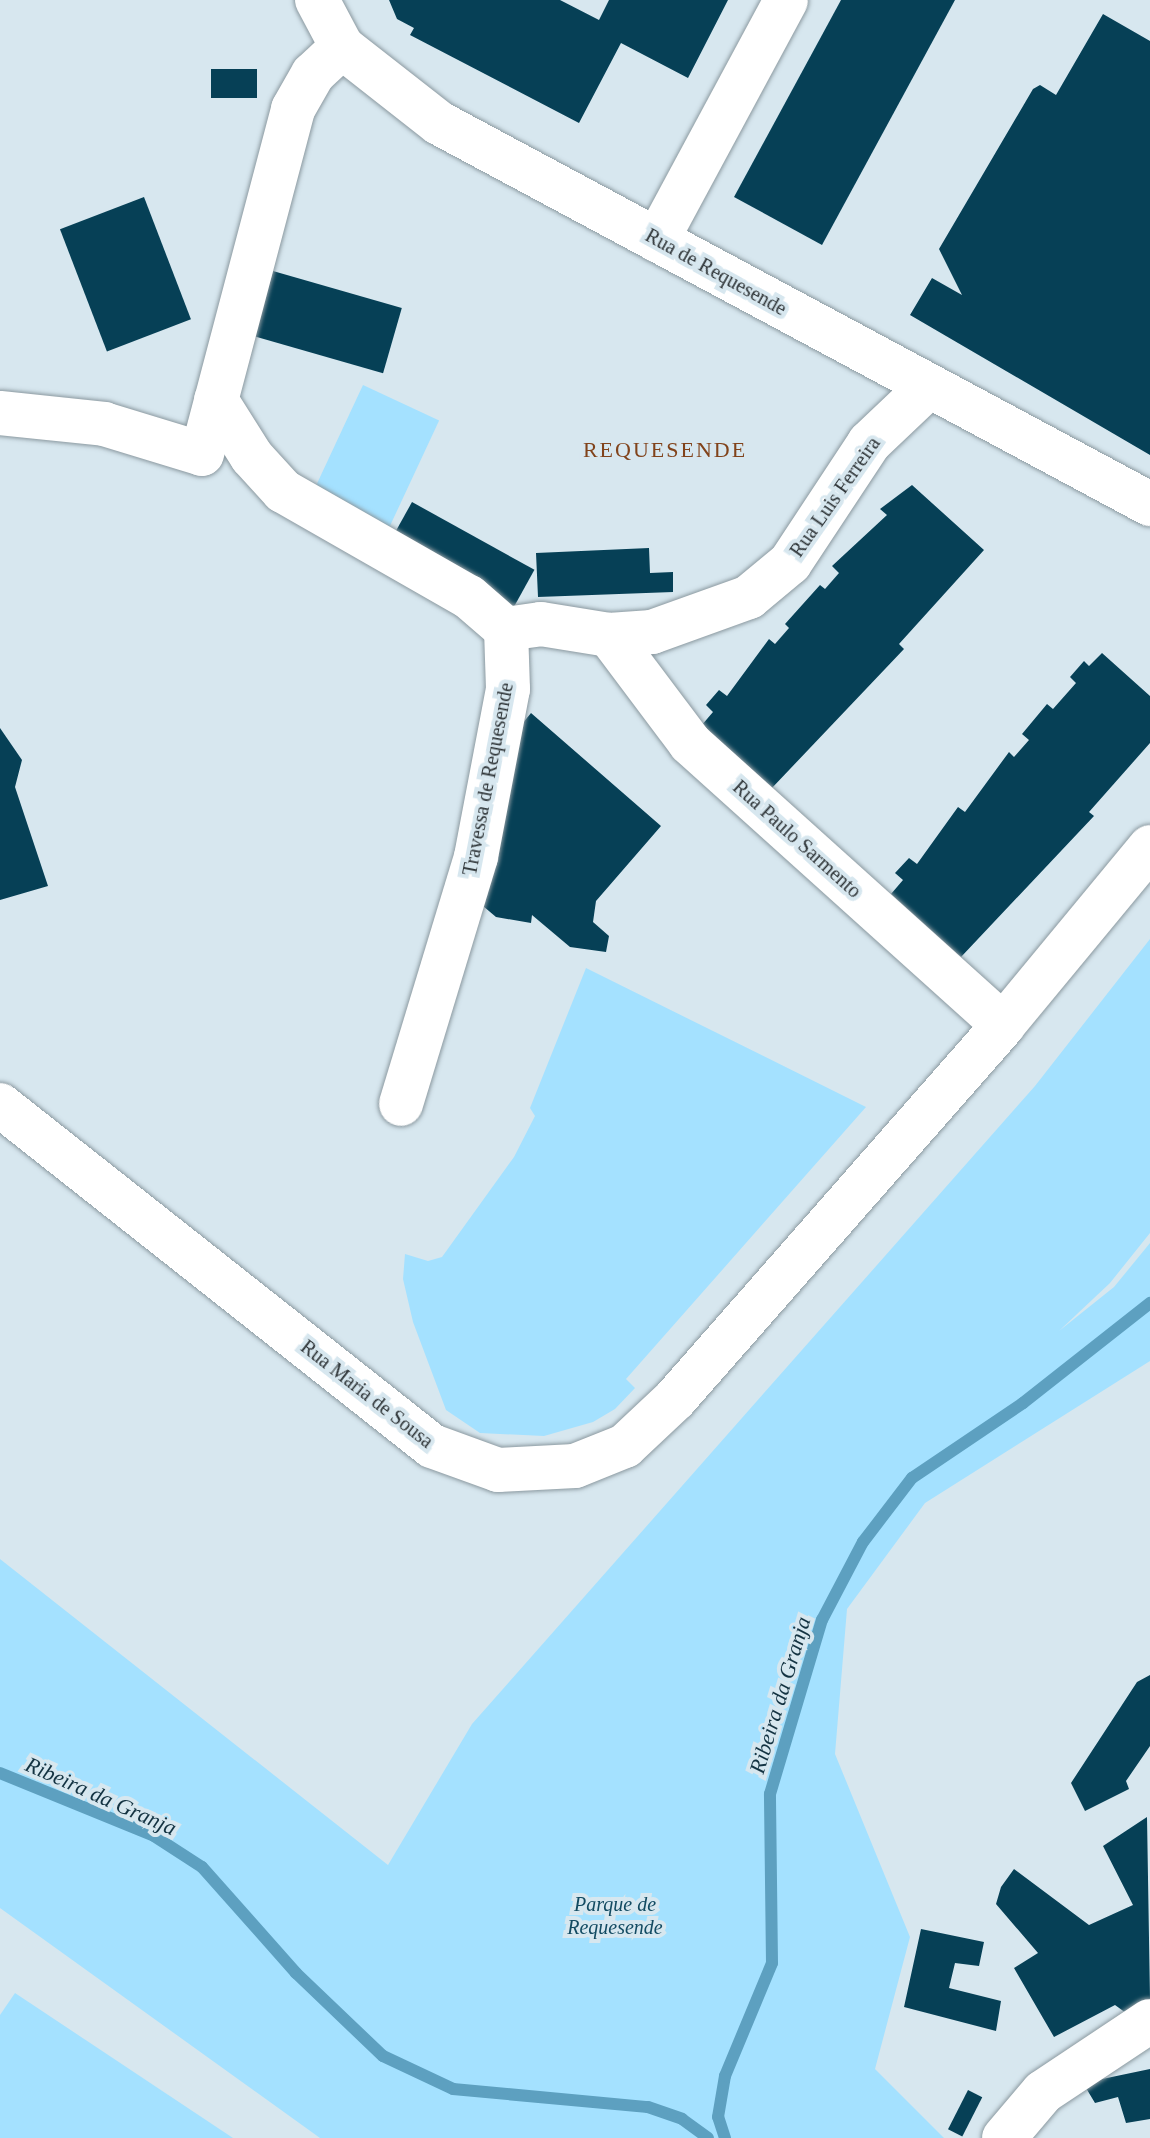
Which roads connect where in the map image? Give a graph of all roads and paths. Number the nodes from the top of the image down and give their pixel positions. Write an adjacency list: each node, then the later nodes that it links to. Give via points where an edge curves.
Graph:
1 (317, 0): 3 (street, Rua de Requesende)
2 (786, 0): 4 (street)
3 (342, 47): 4 (street, Rua de Requesende, via 439,123); 6 (street, via 313,74 293,109)
4 (657, 240): 5 (street, Rua de Requesende)
5 (928, 387): 8 (street, Rua de Requesende); 10 (street, Rua Luis Ferreira, via 869,443 790,563 749,597 652,632)
6 (216, 400): 7 (street, via 202,454 104,424); 9 (street, via 252,457 283,491 469,597)
7 (0, 413)
8 (1150, 504)
9 (506, 629): 10 (street, Rua Luis Ferreira, via 541,624); 13 (street, Travessa de Requesende, via 508,689 476,857)
10 (609, 635): 12 (street, Rua Paulo Sarmento, via 690,743)
11 (1150, 847): 12 (street, Rua Maria de Sousa)
12 (1003, 1025): 14 (street, Rua Maria de Sousa, via 643,1432 592,1462 547,1470 498,1470 432,1446)
13 (401, 1104)
14 (0, 1105)
15 (1140, 2032): 16 (street, via 1043,2092)
16 (1004, 2138)

